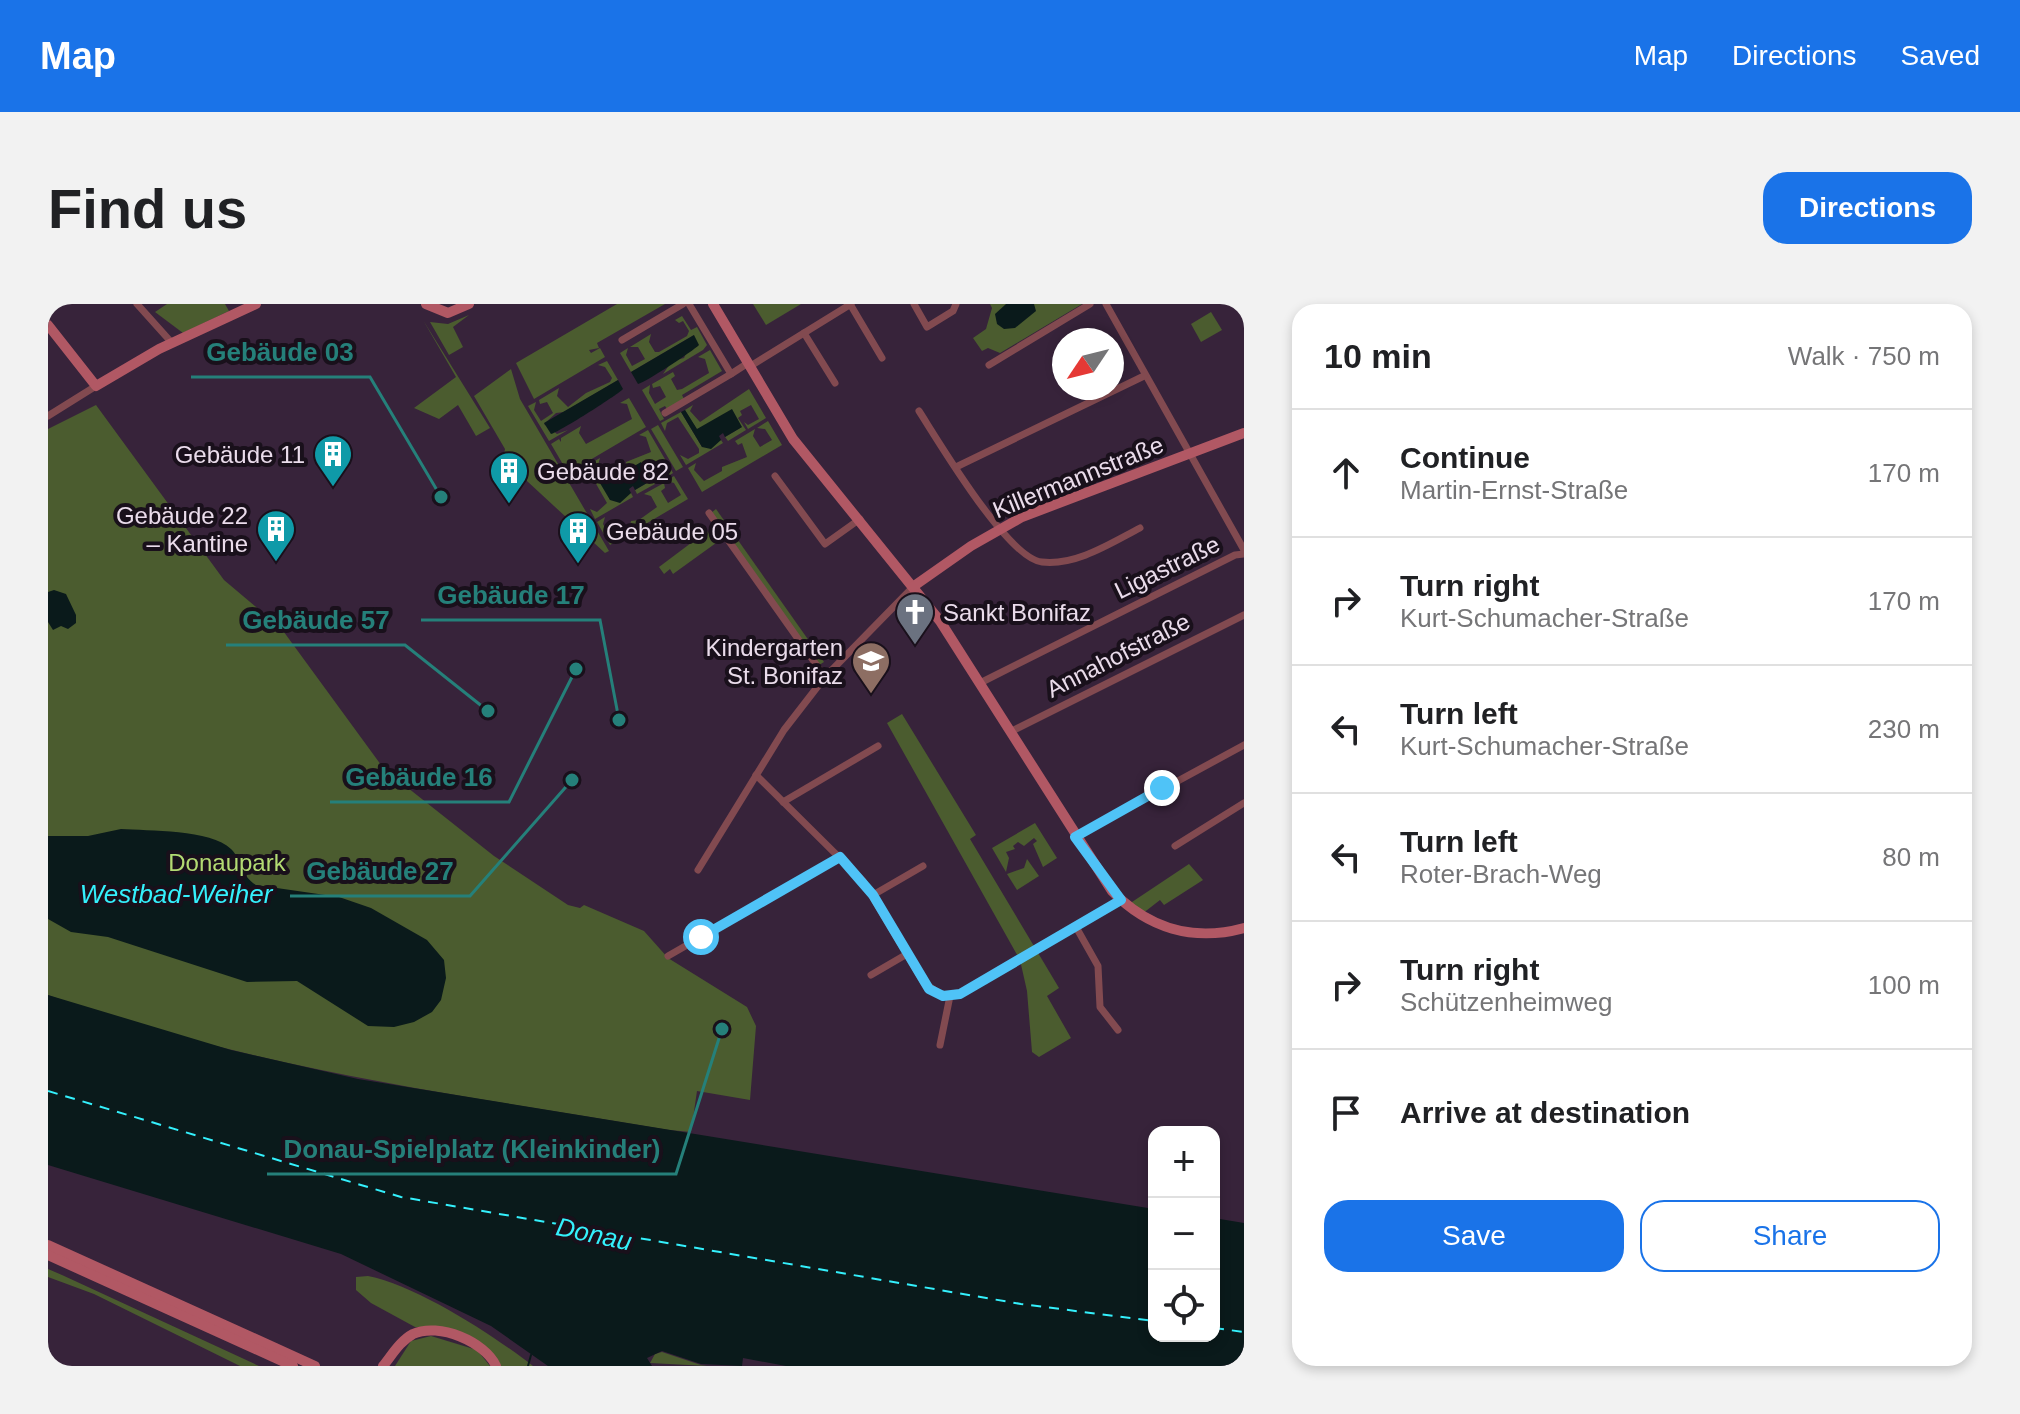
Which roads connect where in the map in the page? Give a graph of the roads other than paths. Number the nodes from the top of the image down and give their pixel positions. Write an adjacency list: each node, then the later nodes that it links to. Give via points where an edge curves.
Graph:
1 (137, 304): 15 (street)
2 (256, 304): 15 (street)
3 (426, 304): 4 (street, via 448,313)
4 (469, 304)
5 (686, 304): 14 (street); 19 (street)
6 (713, 304): 17 (street)
7 (851, 304): 13 (street); 16 (street)
8 (914, 304): 9 (street, via 927,327)
9 (956, 304)
10 (1090, 304): 18 (street)
11 (1106, 304): 20 (street)
12 (48, 325): 22 (street)
13 (804, 333): 17 (street); 21 (street)
14 (622, 340)
15 (172, 343): 22 (street)
16 (882, 358)
17 (748, 365): 19 (street); 31 (street, via 800,447)
18 (989, 365)
19 (731, 374): 24 (street)
20 (1144, 376): 27 (street); 28 (street)
21 (835, 383)
22 (96, 386): 25 (street)
23 (919, 411): 28 (street)
24 (665, 413)
25 (48, 416)
26 (1244, 433): 27 (street, Killermannstraße)
27 (1190, 453): 33 (street, Killermannstraße, via 1077,493); 34 (street)
28 (956, 467): 33 (street)
29 (775, 476): 31 (street, via 825,544)
30 (709, 513): 37 (street)
31 (860, 519): 35 (street)
32 (1140, 528): 33 (street, via 1078,557 1040,562 1021,554)
33 (1000, 529): 35 (street, Killermannstraße)
34 (1244, 552): 38 (street, Ligastraße)
35 (914, 586): 37 (street, Killermannstraße); 38 (street)
36 (1244, 615): 39 (street, Annahofstraße)
37 (825, 677): 42 (street, Killermannstraße)
38 (980, 683): 39 (street)
39 (1010, 732): 45 (street)
40 (1244, 745): 45 (street)
41 (878, 746): 43 (street)
42 (756, 775): 43 (street); 49 (street, Killermannstraße)
43 (783, 802): 47 (street)
44 (1244, 803): 46 (street)
45 (1075, 837): 51 (street)
46 (1175, 846)
47 (840, 857): 50 (street); 55 (street)
48 (923, 866): 50 (street)
49 (698, 870)
50 (873, 895): 54 (street)
51 (1121, 900): 52 (street); 53 (street, via 1133,912 1177,931 1211,934)
52 (1076, 927): 57 (street); 58 (street, via 1098,966 1100,1007)
53 (1244, 928)
54 (907, 954): 56 (street); 57 (street, via 929,989)
55 (668, 956)
56 (871, 975)
57 (950, 996): 59 (street)
58 (1118, 1030)
59 (940, 1045)
60 (48, 1245): 64 (street)
61 (48, 1255): 63 (street)
62 (394, 1354): 65 (street); 66 (street); 67 (street, via 417,1333 441,1332 477,1345)
63 (293, 1366)
64 (316, 1366)
65 (383, 1366)
66 (392, 1366)
67 (496, 1366)

